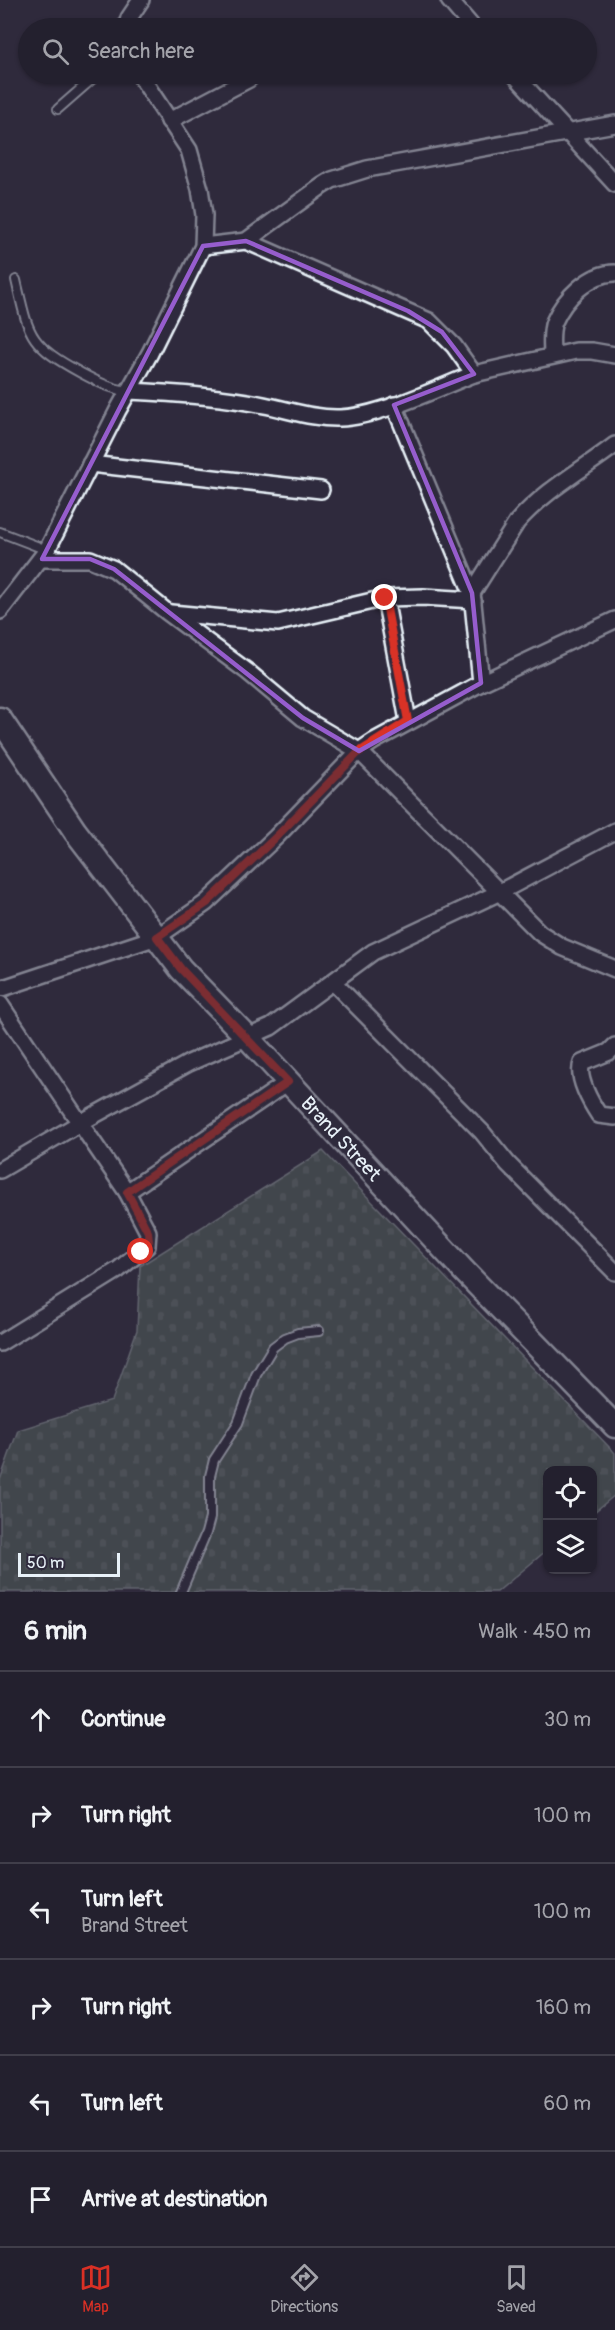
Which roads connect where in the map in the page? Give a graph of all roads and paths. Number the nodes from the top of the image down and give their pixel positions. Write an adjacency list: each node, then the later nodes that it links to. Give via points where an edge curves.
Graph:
1 (141, 0): 3 (street)
2 (449, 0): 4 (street)
3 (129, 18)
4 (464, 18)
5 (87, 84): 9 (lane)
6 (146, 84): 10 (street)
7 (240, 84): 10 (street)
8 (523, 84): 12 (street)
9 (58, 109)
10 (170, 121): 15 (street, via 189,150 200,189)
11 (615, 124): 12 (street)
12 (569, 133): 13 (street); 14 (street, via 348,174 322,186)
13 (615, 184)
14 (246, 242): 15 (street); 20 (street, via 429,321)
15 (203, 246): 21 (street)
16 (615, 273): 19 (street, via 594,277 567,302 554,322)
17 (16, 279): 21 (lane, via 26,322 40,346 51,357 102,384)
18 (615, 355): 19 (street, via 592,351)
19 (552, 356): 20 (street)
20 (474, 374): 22 (street)
21 (128, 392): 22 (street, via 224,399 326,418 343,418); 24 (street)
22 (394, 405): 28 (street)
23 (615, 445): 28 (street, via 525,513)
24 (90, 464): 25 (street); 27 (street)
25 (321, 490)
26 (0, 532): 27 (lane)
27 (44, 555): 30 (street); 31 (street, via 90,560 114,569)
28 (472, 596): 29 (street); 33 (street)
29 (385, 598): 31 (street, via 278,623); 35 (street)
30 (3, 602)
31 (167, 612): 36 (street, via 303,718)
32 (615, 620): 33 (street)
33 (481, 682): 35 (street)
34 (0, 719): 39 (street, Brand Street, via 75,831)
35 (408, 721): 36 (street)
36 (359, 752): 38 (street); 39 (street, via 207,903)
37 (615, 831): 38 (street)
38 (498, 893): 40 (street, via 540,933 562,947); 41 (street, via 373,952)
39 (157, 937): 42 (street); 44 (street, Brand Street, via 181,969)
40 (615, 969)
41 (333, 982): 44 (street, via 284,1019); 51 (street)
42 (0, 989)
43 (0, 1004): 48 (street)
44 (248, 1037): 46 (street, Brand Street); 48 (street, via 189,1063)
45 (615, 1046): 47 (street, via 582,1063 580,1068 593,1107 599,1115)
46 (288, 1082): 50 (street); 54 (street, Brand Street)
47 (615, 1117)
48 (80, 1123): 49 (street); 50 (street)
49 (0, 1170)
50 (127, 1192): 53 (street, via 148,1232 147,1246 118,1270)
51 (615, 1272)
52 (319, 1331): 55 (lane, via 285,1338 273,1347 256,1376 238,1423 214,1461 210,1518)
53 (0, 1343)
54 (615, 1426)
55 (181, 1592)

